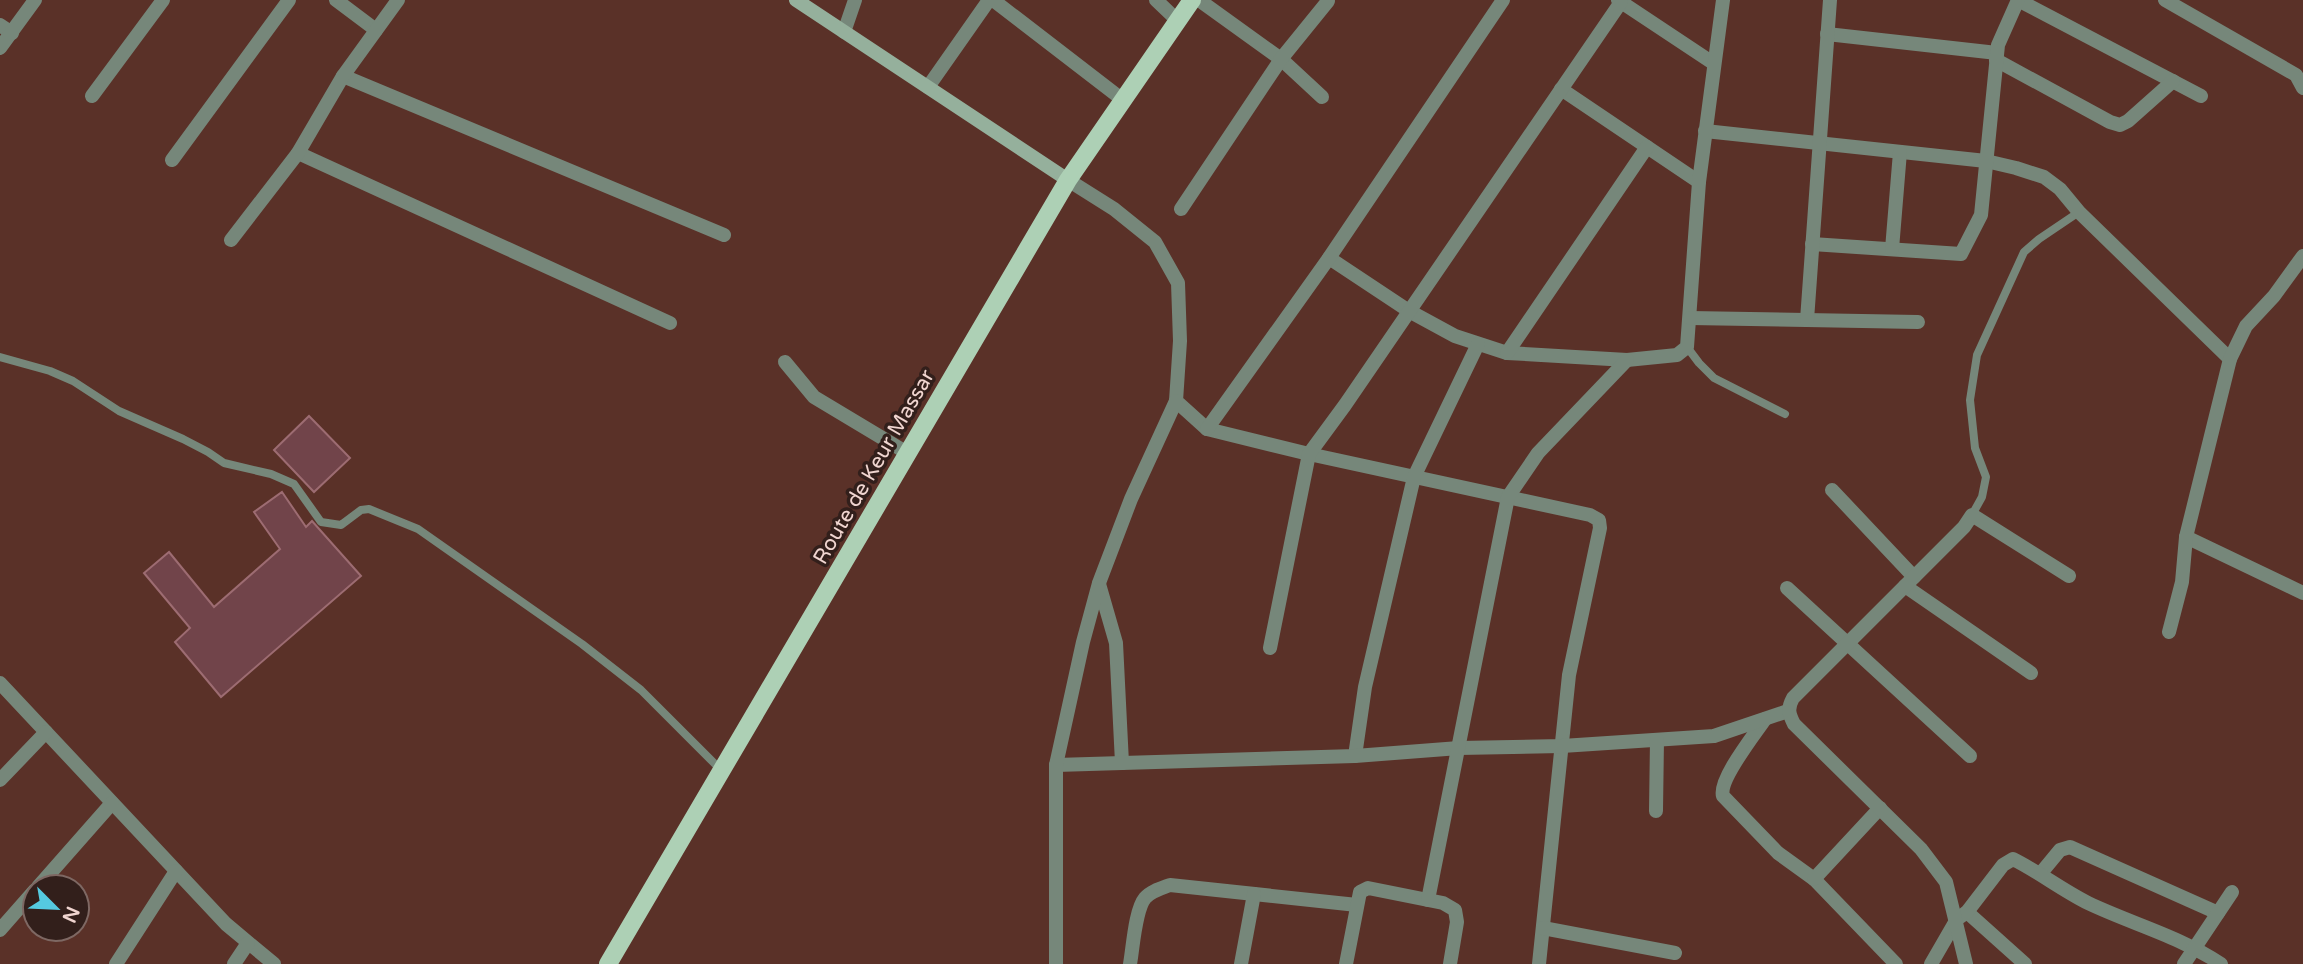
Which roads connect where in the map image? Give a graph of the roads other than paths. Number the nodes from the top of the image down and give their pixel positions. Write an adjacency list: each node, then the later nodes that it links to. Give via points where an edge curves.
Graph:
1 (36, 0): 20 (street)
2 (163, 0): 33 (street)
3 (289, 0): 42 (street)
4 (336, 0): 21 (street)
5 (398, 0): 21 (street)
6 (796, 0): 22 (street)
7 (855, 0): 22 (street)
8 (991, 0): 30 (street); 36 (street)
9 (1156, 0): 19 (street)
10 (1192, 0): 19 (main road, Route de Keur Massar)
11 (1199, 0): 26 (street)
12 (1503, 0): 53 (street)
13 (1723, 0): 27 (street)
14 (1830, 0): 23 (street)
15 (2018, 0): 25 (street); 29 (street)
16 (1328, 1): 26 (street)
17 (1620, 1): 27 (street); 32 (street)
18 (2171, 2): 31 (street, via 2296,75)
19 (1178, 20): 36 (main road, Route de Keur Massar)
20 (6, 29): 24 (street)
21 (376, 30): 28 (street)
22 (844, 32): 30 (street)
23 (1828, 34): 25 (street); 38 (street)
24 (0, 48)
25 (1997, 56): 29 (street, via 2120,125); 43 (street)
26 (1281, 60): 35 (street); 46 (street)
27 (1713, 63): 37 (street)
28 (343, 76): 41 (street); 48 (street)
29 (2173, 81): 34 (street)
30 (928, 87): 44 (street)
31 (2303, 88)
32 (1561, 89): 39 (street); 54 (street)
33 (92, 96)
34 (2201, 96)
35 (1322, 97)
36 (1123, 100): 44 (main road, Route de Keur Massar)
37 (1705, 131): 38 (street); 45 (street)
38 (1820, 144): 40 (street); 50 (street)
39 (1647, 147): 45 (street); 61 (street)
40 (1900, 152): 43 (street); 51 (street)
41 (298, 153): 49 (street); 57 (street)
42 (172, 160)
43 (1986, 162): 47 (street, via 2044,177); 51 (street, via 1981,215 1961,254)
44 (1068, 180): 66 (street, via 1155,243 1178,284); 69 (main road, Route de Keur Massar)
45 (1699, 183): 55 (street)
46 (1181, 209)
47 (2079, 212): 63 (street); 74 (lane, via 2024,252 1977,355 1970,400 1975,448 1986,477)
48 (724, 235)
49 (231, 240)
50 (1812, 244): 51 (street); 56 (street)
51 (1892, 249)
52 (2303, 256): 63 (street, via 2246,327)
53 (1329, 258): 54 (street); 68 (street)
54 (1409, 311): 59 (street); 70 (street)
55 (1690, 318): 56 (street); 60 (street)
56 (1807, 320): 58 (street)
57 (670, 323)
58 (1918, 323)
59 (1478, 344): 61 (street); 71 (street)
60 (1688, 347): 64 (street, via 1677,355); 67 (lane, via 1714,378)
61 (1507, 353): 64 (street)
62 (0, 357): 96 (lane, via 73,381 119,411 224,463 295,484 321,522 341,525 369,509 418,529 641,690)
63 (2230, 359): 75 (street)
64 (1627, 360): 73 (street, via 1538,453)
65 (785, 362): 69 (street, via 814,397)
66 (1176, 401): 68 (street); 78 (street)
67 (1785, 414)
68 (1207, 429): 70 (street)
69 (909, 454): 96 (main road, Route de Keur Massar)
70 (1309, 454): 71 (street); 83 (street)
71 (1414, 477): 73 (street); 92 (street, via 1365,687)
72 (1832, 490): 77 (street)
73 (1508, 497): 90 (street, via 1599,520 1569,675); 91 (street)
74 (1972, 515): 76 (street); 77 (street)
75 (2186, 537): 80 (street); 81 (street, via 2182,582)
76 (2069, 576)
77 (1910, 581): 82 (street); 84 (street)
78 (1099, 583): 94 (street, via 1116,643); 95 (street)
79 (1787, 589): 82 (street)
80 (2303, 593)
81 (2169, 632)
82 (1847, 644): 86 (street, via 1793,698); 93 (street)
83 (1270, 648)
84 (2031, 673)
85 (0, 683): 88 (street)
86 (1788, 711): 87 (street); 99 (street, via 1794,724)
87 (1765, 719): 89 (street, via 1714,736); 104 (street, via 1727,777 1723,796 1778,853)
88 (46, 732): 97 (street); 98 (street)
89 (1657, 740): 90 (street); 100 (street)
90 (1562, 746): 91 (street); 112 (street)
91 (1459, 748): 92 (street); 107 (street)
92 (1354, 756): 94 (street)
93 (1970, 756)
94 (1122, 763): 95 (street)
95 (1056, 765): 121 (street)
96 (722, 771): 120 (main road, Route de Keur Massar)
97 (0, 780)
98 (112, 803): 101 (street); 102 (street)
99 (1880, 808): 104 (street); 111 (street, via 1922,849 1946,882)
100 (1656, 811)
101 (176, 871): 114 (street); 117 (street)
102 (49, 873)
103 (2041, 873): 110 (street, via 2060,850 2070,847); 111 (street, via 2013,859); 115 (street, via 2089,903)
104 (1814, 879): 127 (street)
105 (2232, 892): 110 (street)
106 (1254, 894): 109 (street); 122 (street, via 1170,885 1154,891 1144,899 1138,915); 123 (street)
107 (1428, 900): 109 (street, via 1368,888 1360,892); 125 (street, via 1455,910)
108 (21, 905): 113 (street)
109 (1357, 905): 124 (street)
110 (2218, 913): 115 (street)
111 (1962, 916): 128 (street); 129 (street); 130 (street)
112 (1543, 928): 116 (street); 126 (street)
113 (0, 929)
114 (248, 943): 118 (street); 119 (street)
115 (2196, 947): 131 (street); 132 (street)
116 (1675, 953)
117 (116, 964)
118 (234, 964)
119 (274, 964)
120 (608, 964)
121 (1056, 964)
122 (1130, 964)
123 (1241, 964)
124 (1346, 964)
125 (1450, 964)
126 (1539, 964)
127 (1896, 964)
128 (1931, 964)
129 (1966, 964)
130 (2025, 964)
131 (2185, 964)
132 (2221, 964)

